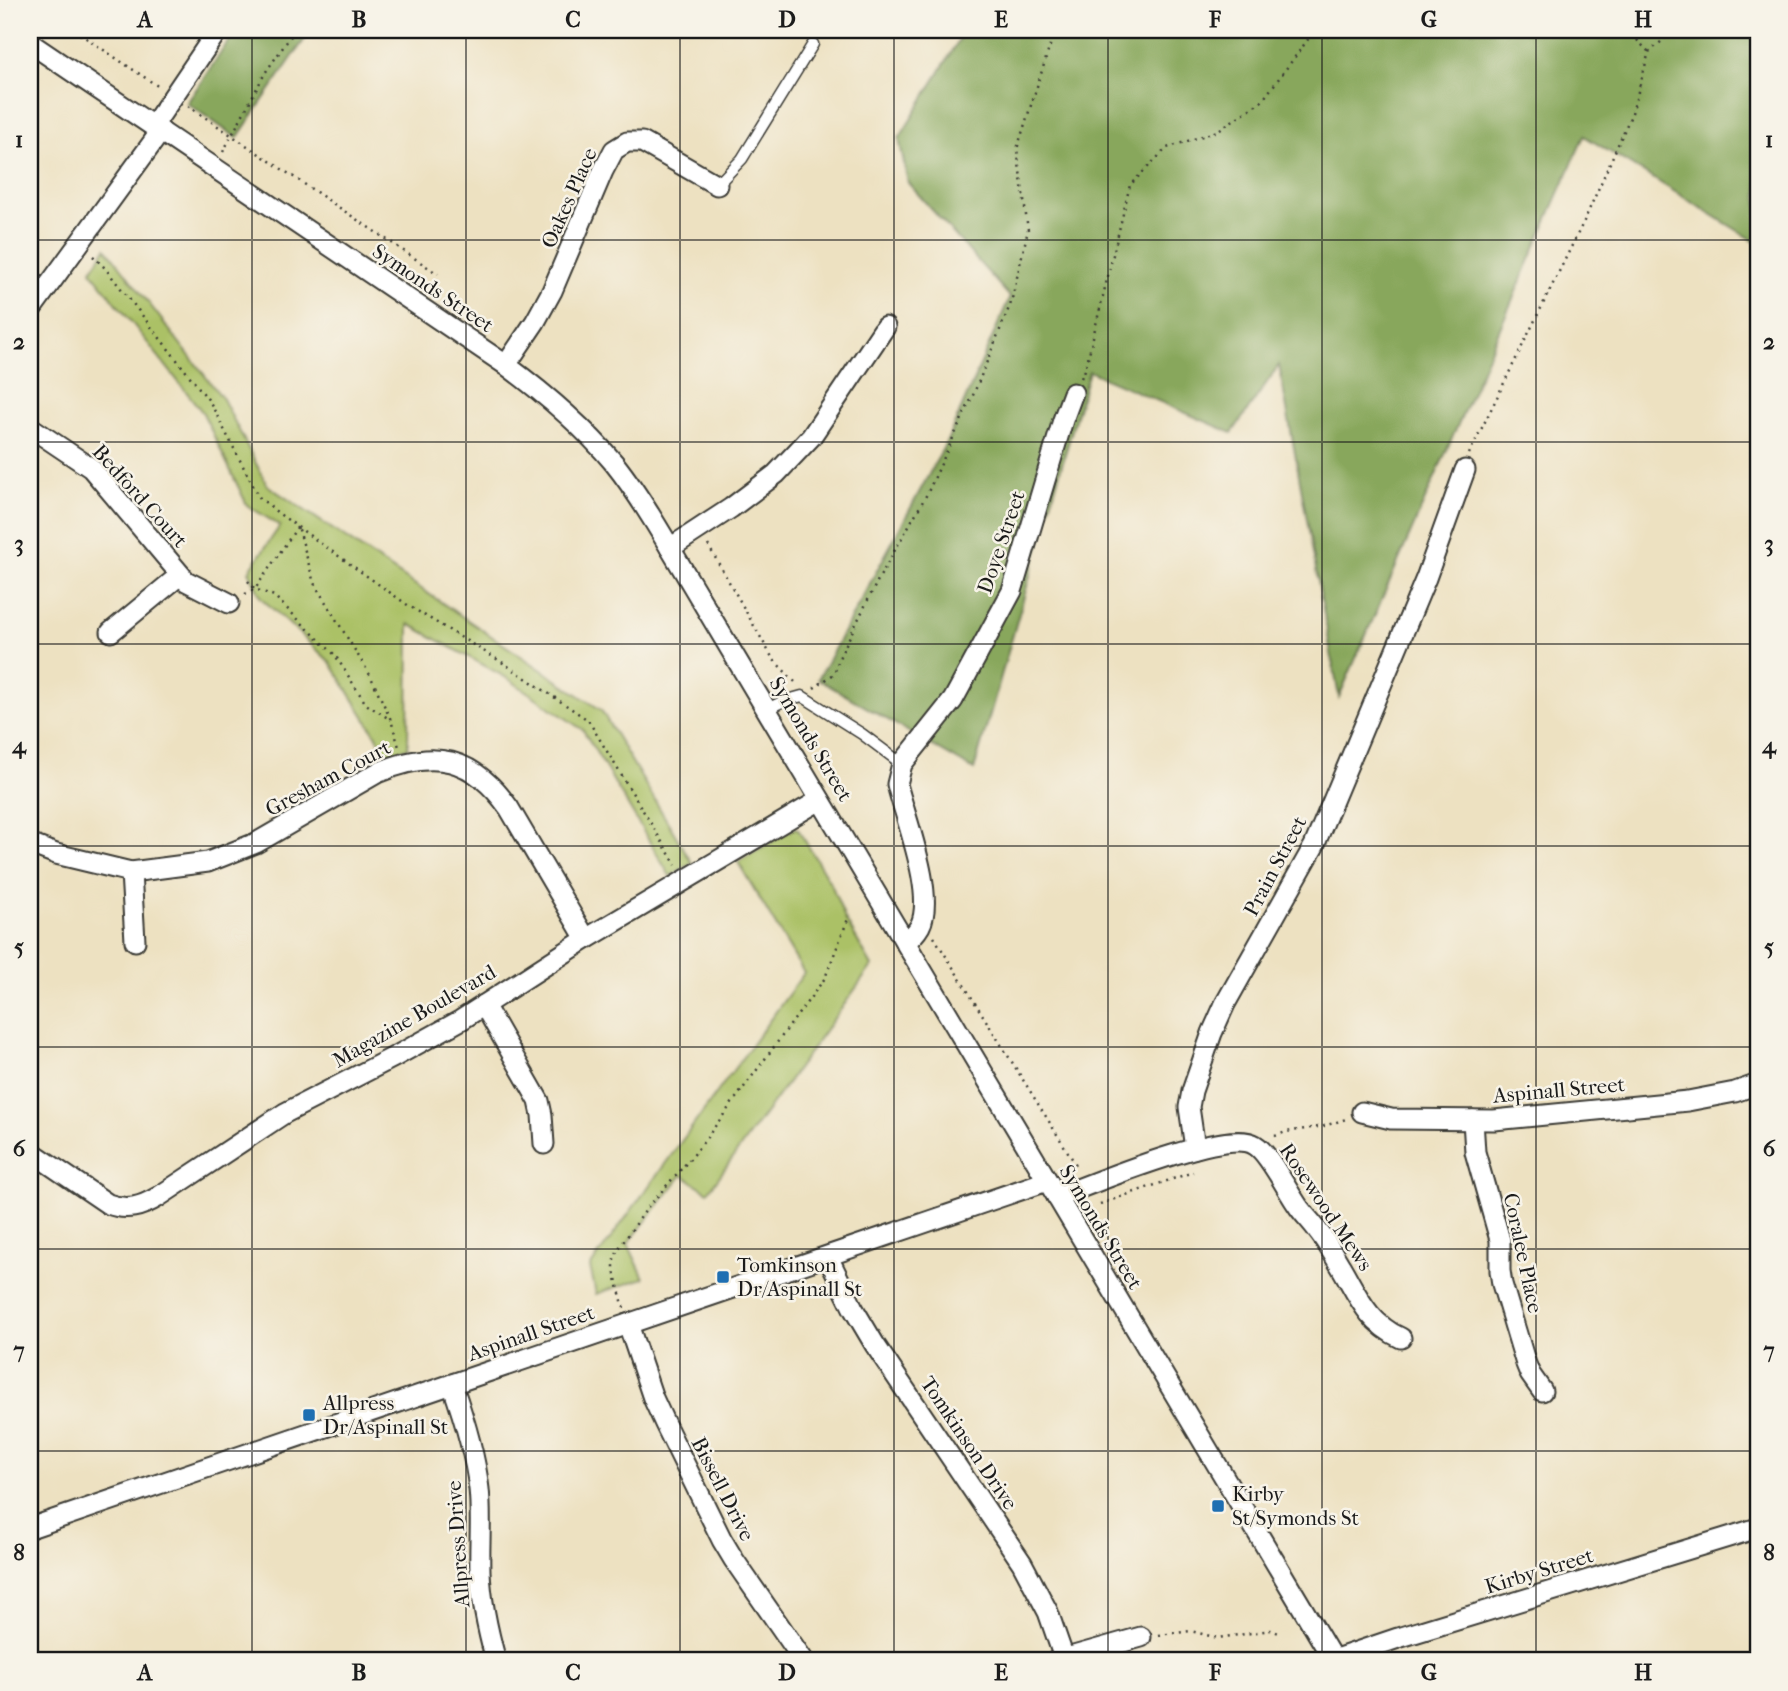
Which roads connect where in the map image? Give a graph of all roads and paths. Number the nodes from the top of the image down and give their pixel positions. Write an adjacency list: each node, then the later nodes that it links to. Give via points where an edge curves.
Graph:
1 (74, 30): 11 (path)
2 (218, 30): 13 (street)
3 (295, 30): 14 (path, via 265,72)
4 (1055, 30): 33 (path, via 1017,149 1028,230 1011,303 927,494 878,580 834,674)
5 (1315, 30): 22 (path, via 1262,101 1217,131 1167,148 1130,185 1086,370)
6 (1627, 30): 10 (path)
7 (1675, 30): 10 (path)
8 (30, 43): 13 (street, Symonds Street)
9 (813, 44): 16 (lane, via 742,159)
10 (1649, 52): 24 (path, via 1632,113 1464,463)
11 (162, 89)
12 (184, 103): 14 (path)
13 (157, 129): 15 (street, Symonds Street); 17 (street)
14 (232, 135): 15 (path); 18 (path)
15 (215, 167): 21 (street, Symonds Street)
16 (717, 185): 21 (street, Oakes Place, via 642,142 627,142 614,150 552,291)
17 (79, 242): 19 (street); 25 (path, via 105,268 210,402 259,497)
18 (438, 274)
19 (30, 311)
20 (886, 327): 27 (street, via 811,437 776,474)
21 (506, 365): 27 (street, Symonds Street, via 545,394 594,441 634,490)
22 (1073, 393): 37 (street, Doye Street, via 1012,591 953,699)
23 (30, 427): 28 (street, Bedford Court, via 91,468)
24 (1465, 470): 53 (street, Prain Street, via 1426,578 1314,846 1212,1032 1190,1099)
25 (298, 526): 30 (path); 35 (path, via 314,583 370,675); 41 (path, via 409,606 588,720)
26 (705, 541): 33 (path, via 773,659)
27 (670, 548): 34 (street, Symonds Street)
28 (180, 575): 31 (street, Bedford Court); 32 (street, Bedford Court)
29 (248, 581): 30 (path)
30 (255, 589): 31 (path); 35 (path, via 274,596 335,655 366,704)
31 (229, 603)
32 (111, 632)
33 (802, 695): 34 (lane); 37 (lane)
34 (767, 709): 38 (street, Symonds Street)
35 (391, 720): 36 (path, via 399,747)
36 (397, 764): 40 (street, Gresham Court, via 256,842 208,862); 44 (street, Gresham Court, via 448,762 466,768 497,790)
37 (902, 764): 42 (street, via 897,784 922,877)
38 (820, 800): 41 (street, Magazine Boulevard); 46 (street, Symonds Street)
39 (30, 844): 40 (street, Gresham Court, via 56,855)
40 (131, 872): 45 (street)
41 (685, 879): 44 (street, Magazine Boulevard)
42 (923, 918): 46 (street); 56 (path)
43 (848, 919): 60 (path, via 825,978 618,1248 614,1271)
44 (586, 939): 47 (street, Magazine Boulevard)
45 (135, 941)
46 (905, 942): 57 (street, Symonds Street)
47 (484, 1005): 51 (street, via 539,1101); 54 (street, Magazine Boulevard, via 285,1113 140,1206 107,1204)
48 (1758, 1084): 50 (street, Aspinall Street, via 1688,1101)
49 (1362, 1112): 50 (street, Aspinall Street, via 1391,1119); 52 (path)
50 (1473, 1120): 63 (street, Coralee Place, via 1475,1152 1500,1240 1506,1297 1526,1364)
51 (544, 1144)
52 (1255, 1145): 53 (street, Rosewood Mews, via 1231,1141); 61 (street, Rosewood Mews, via 1325,1240 1370,1316)
53 (1195, 1148): 57 (street)
54 (30, 1151)
55 (1192, 1172): 58 (path)
56 (1084, 1177)
57 (1052, 1189): 59 (street, Aspinall Street); 71 (street, Symonds Street)
58 (1100, 1204)
59 (828, 1256): 60 (street, Aspinall Street); 68 (street, Tomkinson Drive, via 875,1345 1022,1563 1048,1612)
60 (628, 1324): 62 (street, Aspinall Street); 70 (street, Bissell Drive, via 661,1415 722,1540)
61 (1401, 1338)
62 (452, 1384): 64 (street, Aspinall Street); 69 (street, Allpress Drive, via 476,1469 480,1573)
63 (1542, 1391)
64 (30, 1528)
65 (1758, 1528): 71 (street, Kirby Street)
66 (1279, 1633): 67 (path, via 1271,1630 1218,1638 1191,1631)
67 (1141, 1637): 68 (street, Tomkinson Drive)
68 (1060, 1660)
69 (496, 1661)
70 (804, 1661)
71 (1334, 1661)

